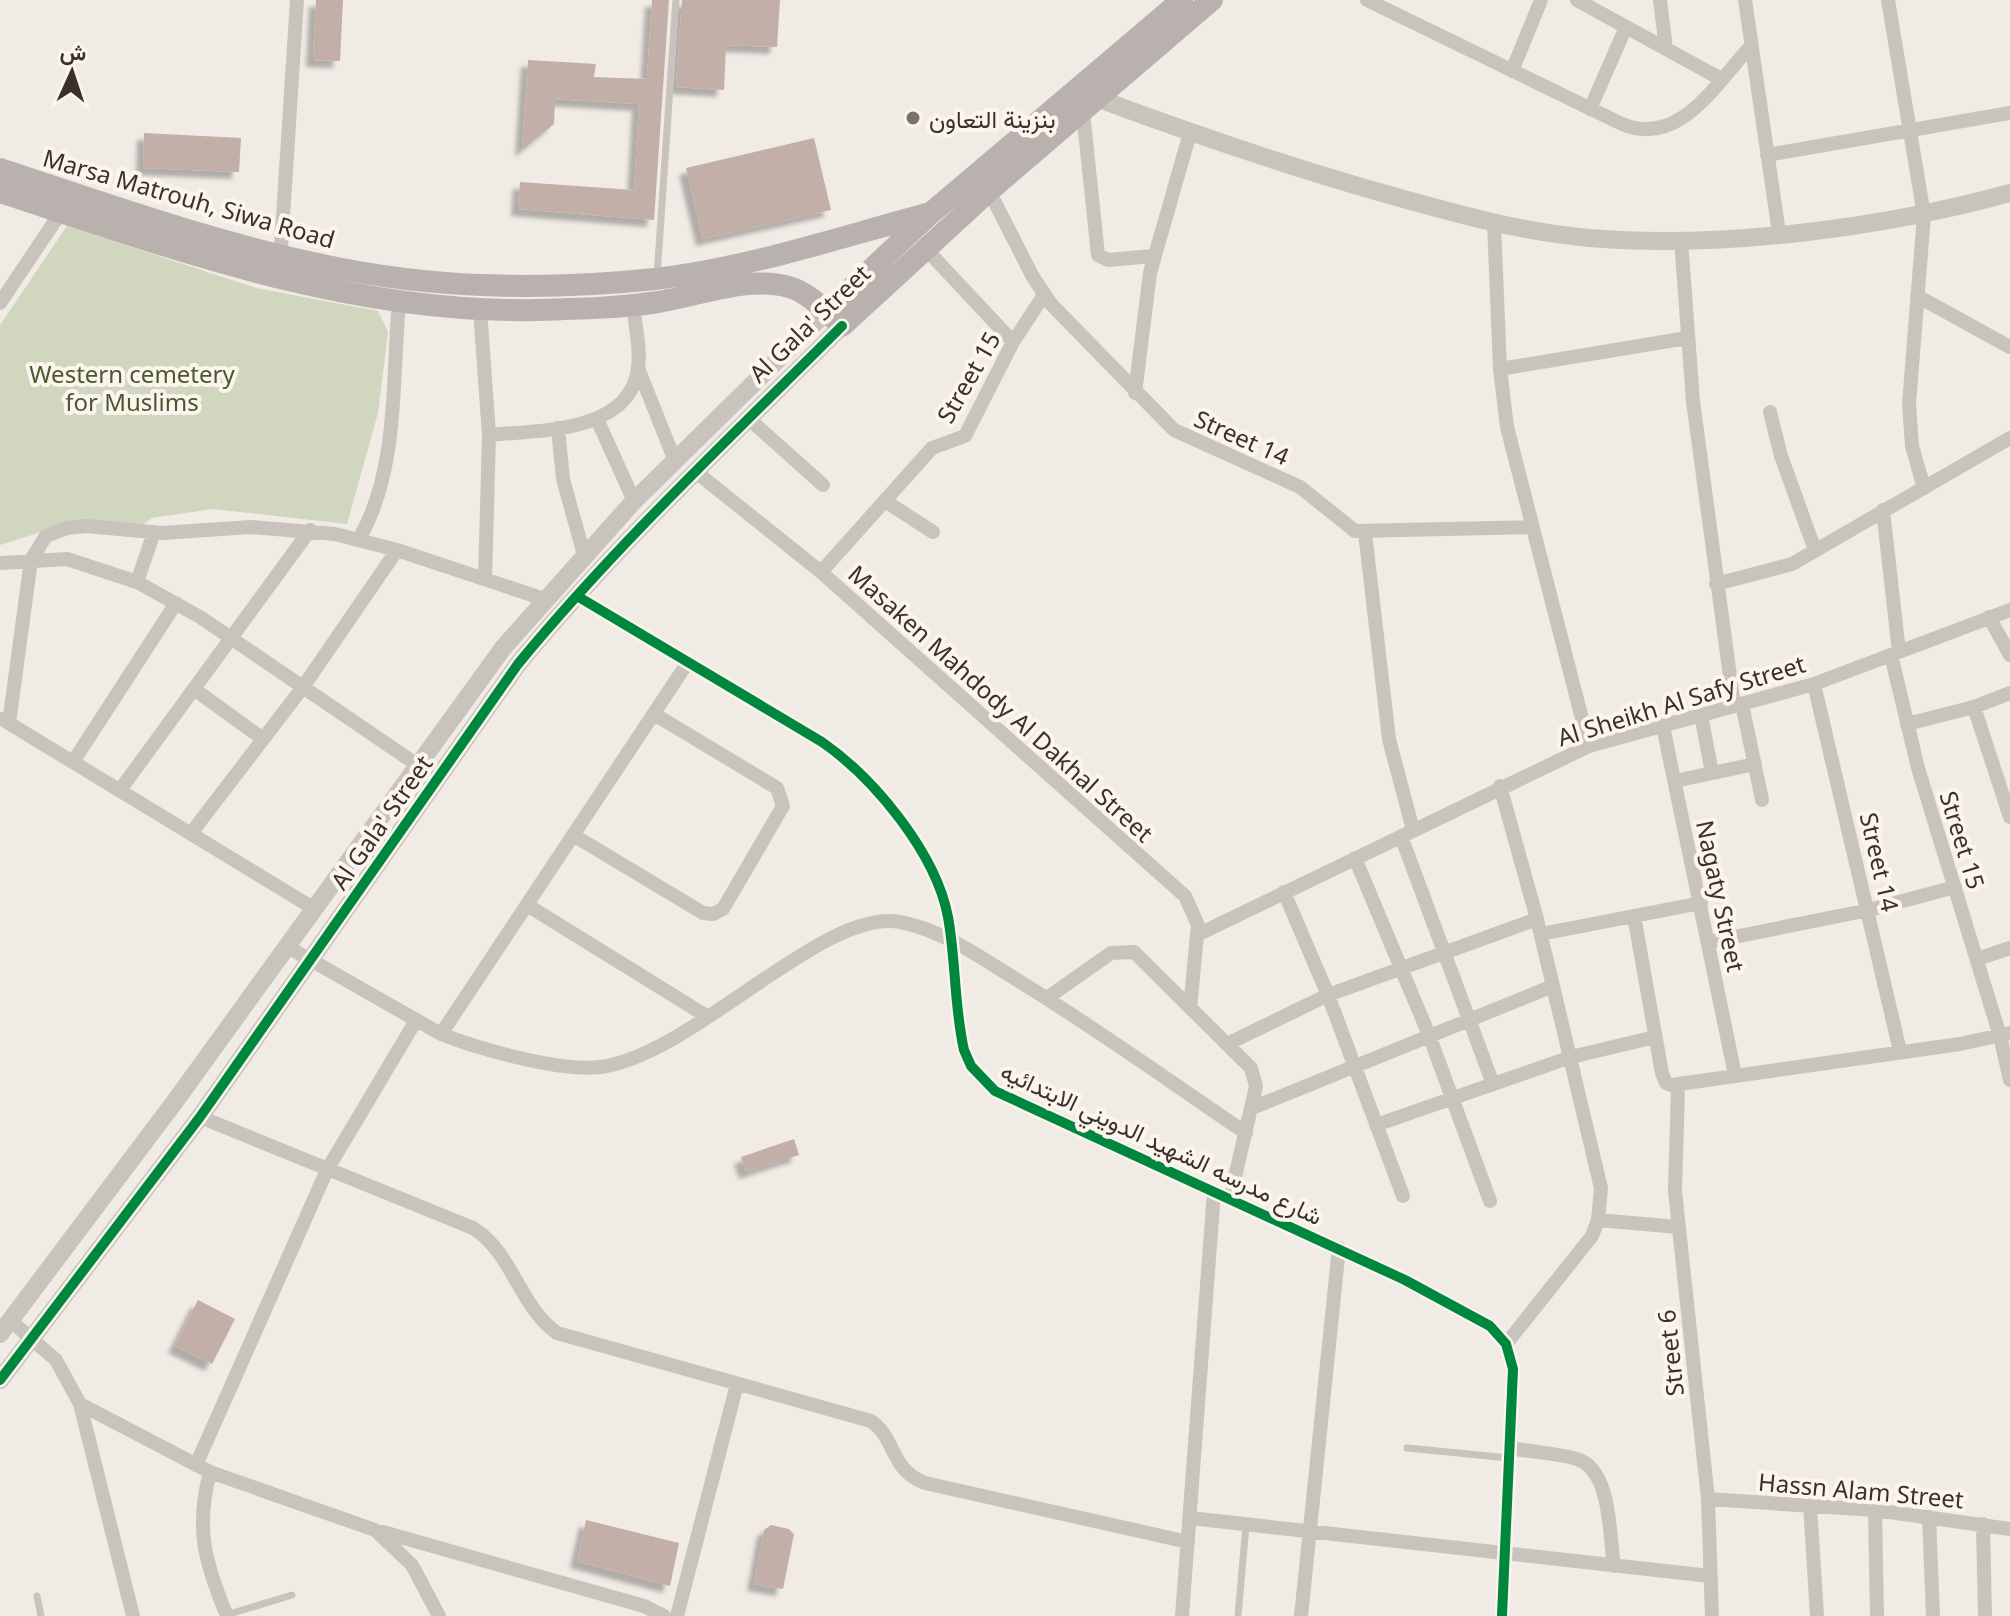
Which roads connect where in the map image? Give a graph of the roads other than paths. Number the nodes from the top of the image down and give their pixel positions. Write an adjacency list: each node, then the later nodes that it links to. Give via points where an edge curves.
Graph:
1 (297, 0): 33 (street)
2 (676, 0): 35 (lane)
3 (1182, 0): 27 (main road, Al Gala' Street)
4 (1212, 0): 16 (main road, Al Gala' Street)
5 (1367, 0): 14 (street)
6 (1541, 0): 14 (street)
7 (1577, 0): 11 (street)
8 (1660, 0): 13 (street)
9 (1745, 0): 12 (street)
10 (1888, 0): 19 (street)
11 (1626, 27): 13 (street); 17 (street)
12 (1751, 46): 15 (street); 21 (street)
13 (1666, 49): 15 (street)
14 (1512, 71): 17 (street)
15 (1721, 79): 17 (street, via 1679,123 1657,131 1633,129)
16 (1091, 105): 20 (street); 23 (main road, Al Gala' Street); 34 (street, via 1098,255 1108,260)
17 (1590, 109)
18 (2010, 113): 19 (street)
19 (1908, 131): 21 (street); 28 (street)
20 (1190, 133): 29 (street); 34 (street)
21 (1767, 155): 30 (street)
22 (0, 169): 33 (main road, Marsa Matrouh, Siwa Road)
23 (989, 191): 32 (main road, Al Gala' Street); 37 (street, Street 14)
24 (0, 192): 26 (main road, Marsa Matrouh, Siwa Road)
25 (2010, 193): 28 (street)
26 (61, 212): 36 (main road, Marsa Matrouh, Siwa Road); 40 (street)
27 (931, 213): 35 (main road, Marsa Matrouh, Siwa Road, via 741,264); 43 (main road, Al Gala' Street)
28 (1924, 215): 30 (street); 38 (street)
29 (1494, 223): 31 (street, via 1587,238); 48 (street)
30 (1779, 233): 31 (street)
31 (1681, 240): 44 (street)
32 (925, 248): 43 (main road, Al Gala' Street); 45 (street)
33 (281, 256): 35 (main road, Marsa Matrouh, Siwa Road, via 468,284 563,285); 36 (street)
34 (1153, 256): 49 (street)
35 (657, 278)
36 (279, 279): 39 (main road, Marsa Matrouh, Siwa Road)
37 (1044, 295): 45 (street, Street 15); 49 (street, Street 14)
38 (1917, 296): 46 (street); 59 (street, via 1909,424)
39 (399, 301): 42 (main road, Marsa Matrouh, Siwa Road); 68 (street, via 384,479 376,509)
40 (0, 303)
41 (633, 305): 42 (main road, Marsa Matrouh, Siwa Road); 43 (main road, Marsa Matrouh, Siwa Road, via 764,283 806,293); 47 (street)
42 (480, 309): 54 (street)
43 (834, 319): 52 (street, Al Gala' Street); 56 (street, Al Gala' Street)
44 (1687, 338): 48 (street); 77 (street)
45 (1013, 342): 61 (street, Street 15, via 965,436 932,448)
46 (2010, 347)
47 (638, 368): 51 (street, via 624,397); 56 (street)
48 (1500, 369): 63 (street, via 1507,427)
49 (1135, 393): 67 (street, Street 14, via 1174,430 1300,487 1346,526)
50 (1770, 412): 70 (street)
51 (597, 419): 53 (street); 60 (street)
52 (749, 419): 57 (street, Al Gala' Street); 58 (street)
53 (558, 428): 54 (street); 71 (street, via 565,490)
54 (489, 435): 75 (street)
55 (2010, 438): 59 (street)
56 (675, 461): 60 (street, Al Gala' Street)
57 (696, 472): 74 (street, Masaken Mahdody Al Dakhal Street); 78 (street, Al Gala' Street)
58 (823, 485)
59 (1924, 488): 62 (street)
60 (634, 501): 71 (street, Al Gala' Street)
61 (885, 501): 66 (street); 74 (street, Street 15)
62 (1883, 510): 70 (street); 84 (street, Street 15)
63 (1532, 527): 67 (street); 99 (street)
64 (310, 530): 65 (street); 68 (street); 83 (street)
65 (154, 532): 72 (street, via 67,528 46,536); 76 (street)
66 (933, 532)
67 (1365, 533): 110 (street, via 1389,739)
68 (359, 539): 69 (street)
69 (397, 550): 75 (street); 88 (street)
70 (1815, 550): 77 (street, via 1767,573)
71 (584, 555): 79 (street, Al Gala' Street)
72 (31, 560): 73 (street); 76 (street, via 67,559); 95 (street)
73 (0, 563)
74 (821, 572): 121 (street, Masaken Mahdody Al Dakhal Street, via 1185,896 1196,914)
75 (485, 579): 79 (street)
76 (137, 582): 80 (street)
77 (1716, 584): 91 (street)
78 (577, 596): 86 (street, شارع مدرسه الشهيد الدويني الابتدائيه); 128 (street, Al Gala' Street, via 500,688)
79 (544, 599): 101 (street, Al Gala' Street)
80 (176, 603): 83 (street); 100 (street)
81 (2010, 610): 82 (street, Al Sheikh Al Safy Street)
82 (1989, 617): 84 (street, Al Sheikh Al Safy Street); 85 (street)
83 (231, 639): 88 (street); 89 (street)
84 (1895, 653): 87 (street, Al Sheikh Al Safy Street); 96 (street, Street 15)
85 (2010, 655)
86 (688, 662): 93 (street); 122 (street, شارع مدرسه الشهيد الدويني الابتدائيه, via 822,742 873,784 937,883)
87 (1814, 684): 91 (street, Al Sheikh Al Safy Street); 118 (street, Street 14)
88 (303, 687): 98 (street); 101 (street)
89 (194, 689): 98 (street); 106 (street)
90 (2010, 693): 92 (street)
91 (1738, 705): 94 (street, Al Sheikh Al Safy Street); 102 (street)
92 (1974, 707): 96 (street); 108 (street)
93 (654, 714): 111 (street); 111 (street, via 783,796 783,806 723,909 703,913)
94 (1701, 715): 97 (street, Al Sheikh Al Safy Street); 103 (street)
95 (4, 720): 100 (street)
96 (1907, 724): 113 (street, Street 15)
97 (1663, 726): 99 (street, Al Sheikh Al Safy Street); 104 (street, Nagaty Street)
98 (263, 739): 109 (street)
99 (1589, 746): 105 (street, Al Sheikh Al Safy Street)
100 (73, 762): 106 (street)
101 (416, 764): 117 (street, Al Gala' Street)
102 (1755, 764): 103 (street); 107 (street)
103 (1712, 773): 104 (street)
104 (1675, 781): 115 (street, Nagaty Street)
105 (1500, 786): 110 (street, Al Sheikh Al Safy Street); 120 (street)
106 (120, 790): 109 (street)
107 (1762, 800)
108 (2010, 817)
109 (192, 832): 117 (street)
110 (1407, 833): 112 (street, Al Sheikh Al Safy Street); 126 (street)
111 (573, 835): 116 (street)
112 (1355, 858): 114 (street, Al Sheikh Al Safy Street); 129 (street)
113 (1955, 887): 118 (street); 127 (street, Street 15)
114 (1284, 892): 121 (street, Al Sheikh Al Safy Street); 131 (street)
115 (1701, 903): 119 (street); 123 (street, Nagaty Street)
116 (527, 905): 134 (street); 137 (street)
117 (313, 908): 124 (street, Al Gala' Street)
118 (1869, 910): 123 (street); 142 (street, Street 14)
119 (1634, 916): 120 (street); 140 (street)
120 (1539, 926): 126 (street); 130 (street)
121 (1199, 934): 133 (street, Masaken Mahdody Al Dakhal Street)
122 (951, 939): 132 (street); 134 (street, via 903,923 863,923); 155 (street, شارع مدرسه الشهيد الدويني الابتدائيه, via 960,1033 982,1080 995,1091)
123 (1709, 942): 145 (street, Nagaty Street)
124 (286, 946): 128 (street); 162 (street, Al Gala' Street)
125 (2010, 948): 127 (street)
126 (1443, 951): 129 (street); 135 (street)
127 (1977, 959): 138 (street, Street 15)
128 (309, 960): 136 (street); 151 (street, Al Gala' Street)
129 (1401, 966): 131 (street); 139 (street)
130 (1553, 986): 135 (street); 143 (street)
131 (1328, 995): 141 (street); 144 (street)
132 (1047, 998): 133 (street, via 1111,953 1127,950); 153 (street)
133 (1190, 1008): 141 (street)
134 (708, 1017): 137 (street, via 630,1060 598,1068 565,1066)
135 (1469, 1020): 139 (street); 147 (street)
136 (415, 1022): 137 (street); 154 (street)
137 (441, 1034)
138 (2005, 1034): 142 (street); 146 (street, Street 15)
139 (1429, 1035): 144 (street); 149 (street)
140 (1655, 1037): 143 (street); 148 (street, via 1663,1080)
141 (1227, 1044): 150 (street, via 1254,1074)
142 (1900, 1051): 145 (street)
143 (1571, 1057): 147 (street); 159 (street, via 1601,1188)
144 (1354, 1065): 150 (street); 152 (street)
145 (1735, 1075): 148 (street)
146 (2010, 1080)
147 (1493, 1084): 149 (street)
148 (1678, 1086): 160 (street, Street 6)
149 (1452, 1098): 152 (street); 158 (street)
150 (1252, 1108): 153 (street)
151 (200, 1117): 154 (street); 163 (street, Al Gala' Street)
152 (1376, 1125): 156 (street)
153 (1246, 1133): 157 (street)
154 (327, 1170): 166 (street, via 484,1235 533,1311 557,1333); 170 (street)
155 (1214, 1192): 157 (street, شارع مدرسه الشهيد الدويني الابتدائيه); 175 (street)
156 (1403, 1196)
157 (1230, 1199): 161 (street, شارع مدرسه الشهيد الدويني الابتدائيه)
158 (1490, 1201)
159 (1598, 1220): 160 (street); 164 (street, via 1592,1236)
160 (1678, 1227): 171 (street, Street 6)
161 (1339, 1248): 164 (street, شارع مدرسه الشهيد الدويني الابتدائيه, via 1490,1326); 180 (street)
162 (6, 1328): 163 (street)
163 (34, 1339): 165 (street, Al Gala' Street); 167 (street, via 56,1360)
164 (1506, 1344): 169 (street, via 1513,1369)
165 (0, 1380)
166 (737, 1384): 181 (street, via 871,1421 898,1465 925,1483); 192 (street)
167 (80, 1404): 170 (street); 189 (street)
168 (1407, 1448): 169 (lane)
169 (1510, 1453): 182 (street); 183 (street, via 1578,1460 1594,1471 1602,1489)
170 (203, 1468): 179 (street); 187 (street, via 202,1544)
171 (1708, 1499): 172 (street, Hassn Alam Street); 184 (street, Street 6)
172 (1810, 1505): 173 (street, Hassn Alam Street); 198 (street)
173 (1875, 1510): 174 (street, Hassn Alam Street); 199 (street)
174 (1929, 1517): 176 (street, Hassn Alam Street); 200 (street)
175 (1190, 1518): 177 (street); 181 (street)
176 (1983, 1524): 178 (street, Hassn Alam Street); 201 (street)
177 (1246, 1525): 180 (street); 194 (lane)
178 (2010, 1529)
179 (375, 1530): 190 (street, via 412,1565); 191 (street)
180 (1310, 1532): 182 (street); 195 (street)
181 (1188, 1542): 193 (street)
182 (1505, 1553): 183 (street); 196 (street)
183 (1614, 1566): 184 (street)
184 (1710, 1576): 197 (street, Street 6)
185 (292, 1595): 187 (lane)
186 (37, 1596): 188 (lane)
187 (227, 1615)
188 (41, 1616)
189 (133, 1616)
190 (439, 1616)
191 (664, 1616)
192 (677, 1616)
193 (1182, 1616)
194 (1238, 1616)
195 (1301, 1616)
196 (1502, 1616)
197 (1712, 1616)
198 (1817, 1616)
199 (1877, 1616)
200 (1933, 1616)
201 (1985, 1616)

